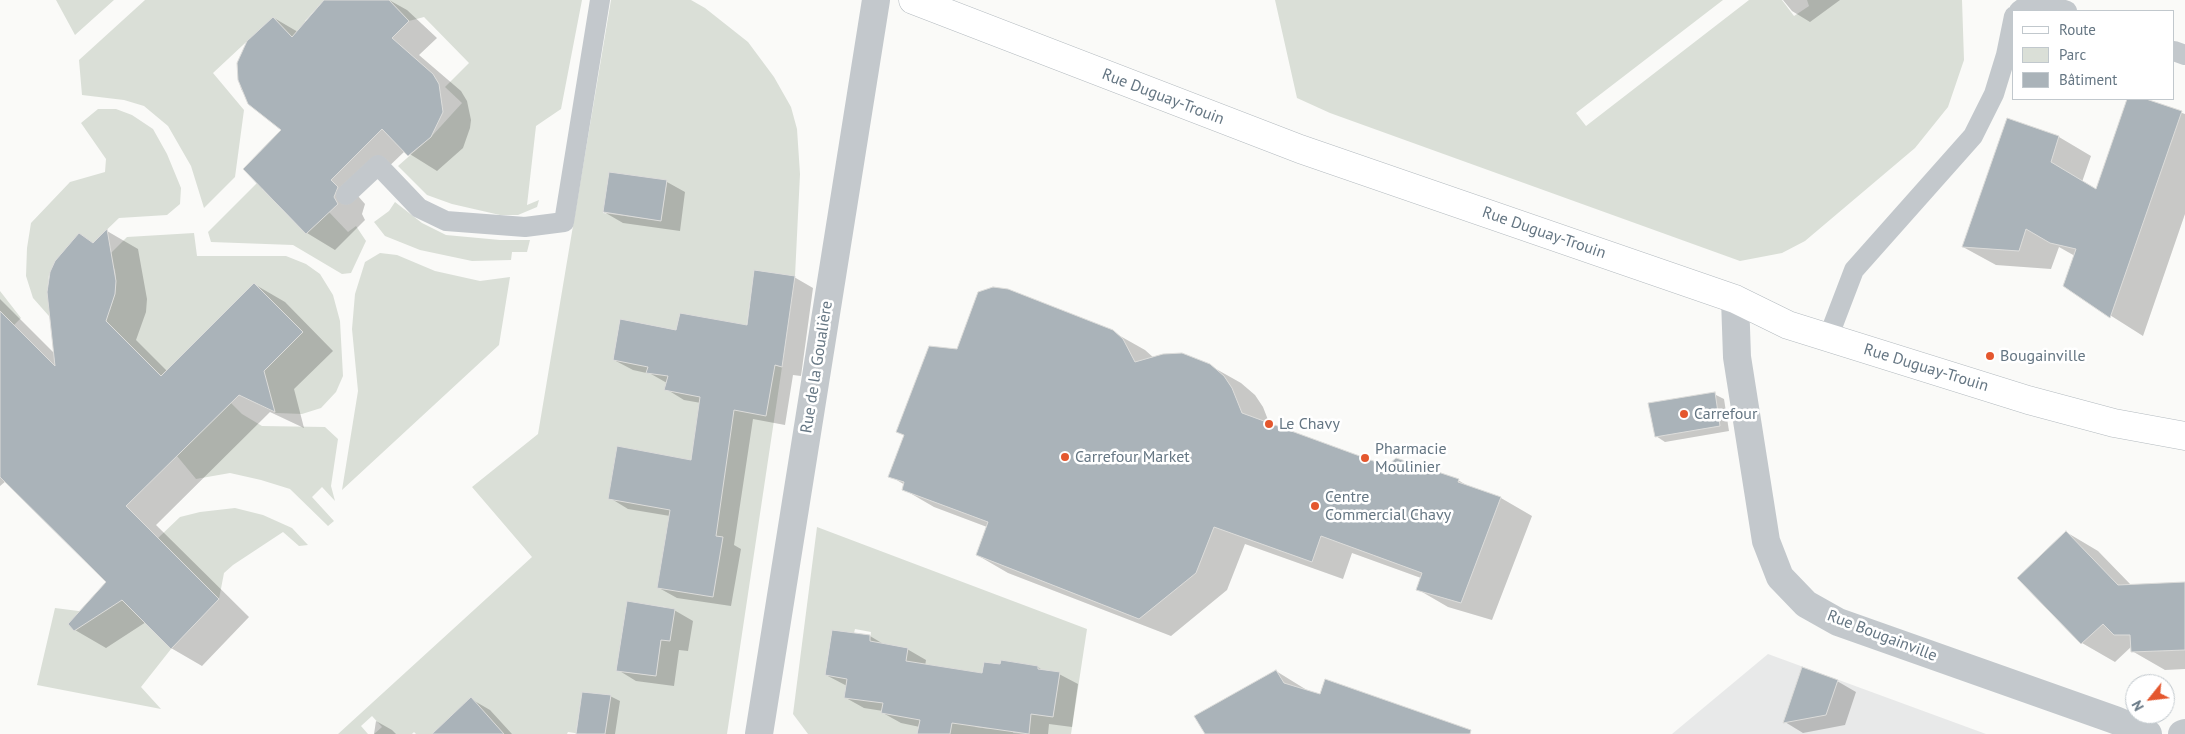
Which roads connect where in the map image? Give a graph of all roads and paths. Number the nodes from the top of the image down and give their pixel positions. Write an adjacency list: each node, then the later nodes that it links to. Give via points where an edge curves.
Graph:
1 (600, 0): 7 (lane, via 564,222 525,227 446,220 419,208 378,165)
2 (876, 0): 11 (street, Rue de la Goualière)
3 (913, 0): 8 (main road, Rue Duguay-Trouin, via 1300,149)
4 (2020, 10): 5 (lane, via 2028,4 2042,2)
5 (2064, 10)
6 (2012, 26): 9 (lane, via 1994,94 1973,136 1854,270)
7 (346, 195)
8 (1735, 299): 9 (main road, Rue Duguay-Trouin, via 1788,325); 12 (street, Rue Bougainville, via 1737,357 1766,541 1780,577 1806,604 1838,622)
9 (1828, 338): 10 (main road, Rue Duguay-Trouin, via 2028,400 2114,423)
10 (2185, 436)
11 (759, 734)
12 (2148, 734)

